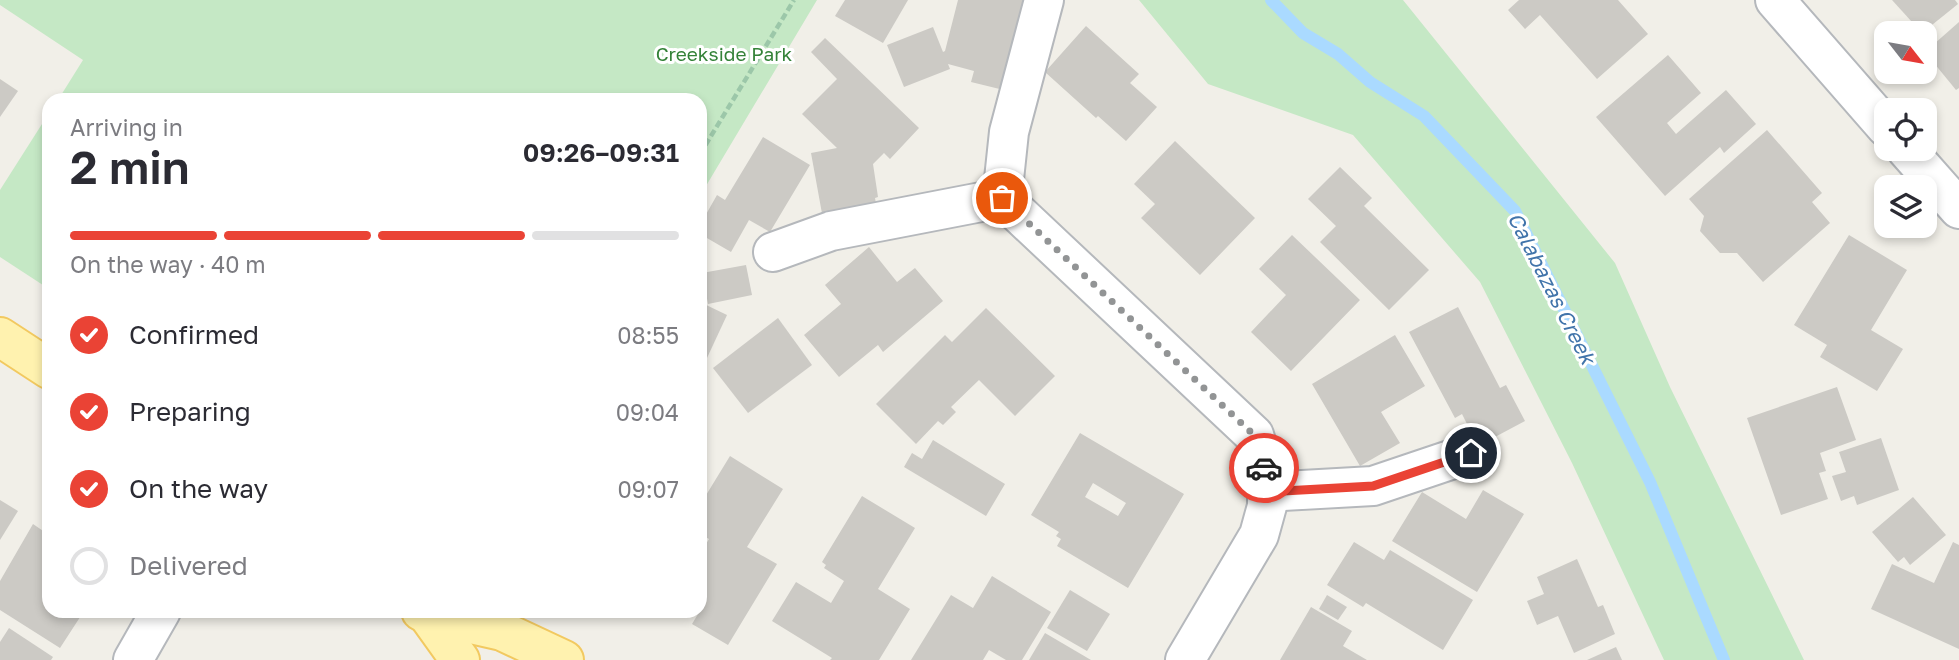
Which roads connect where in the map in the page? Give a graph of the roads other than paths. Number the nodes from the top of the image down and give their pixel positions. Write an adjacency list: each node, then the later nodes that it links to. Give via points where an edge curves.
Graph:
1 (1044, 0): 5 (street, via 1009,132)
2 (1775, 0): 3 (street)
3 (1874, 113)
4 (1917, 161): 6 (street)
5 (1002, 198): 7 (street, via 831,231); 11 (street, via 1254,435)
6 (1959, 209)
7 (773, 252)
8 (0, 337): 9 (main road)
9 (42, 364)
10 (1471, 453): 11 (street, via 1373,486)
11 (1267, 492): 18 (street, via 1259,535)
12 (157, 618): 15 (street)
13 (428, 618): 16 (main road)
14 (449, 618): 17 (main road, via 502,631)
15 (133, 660)
16 (460, 660)
17 (564, 660)
18 (1185, 660)

